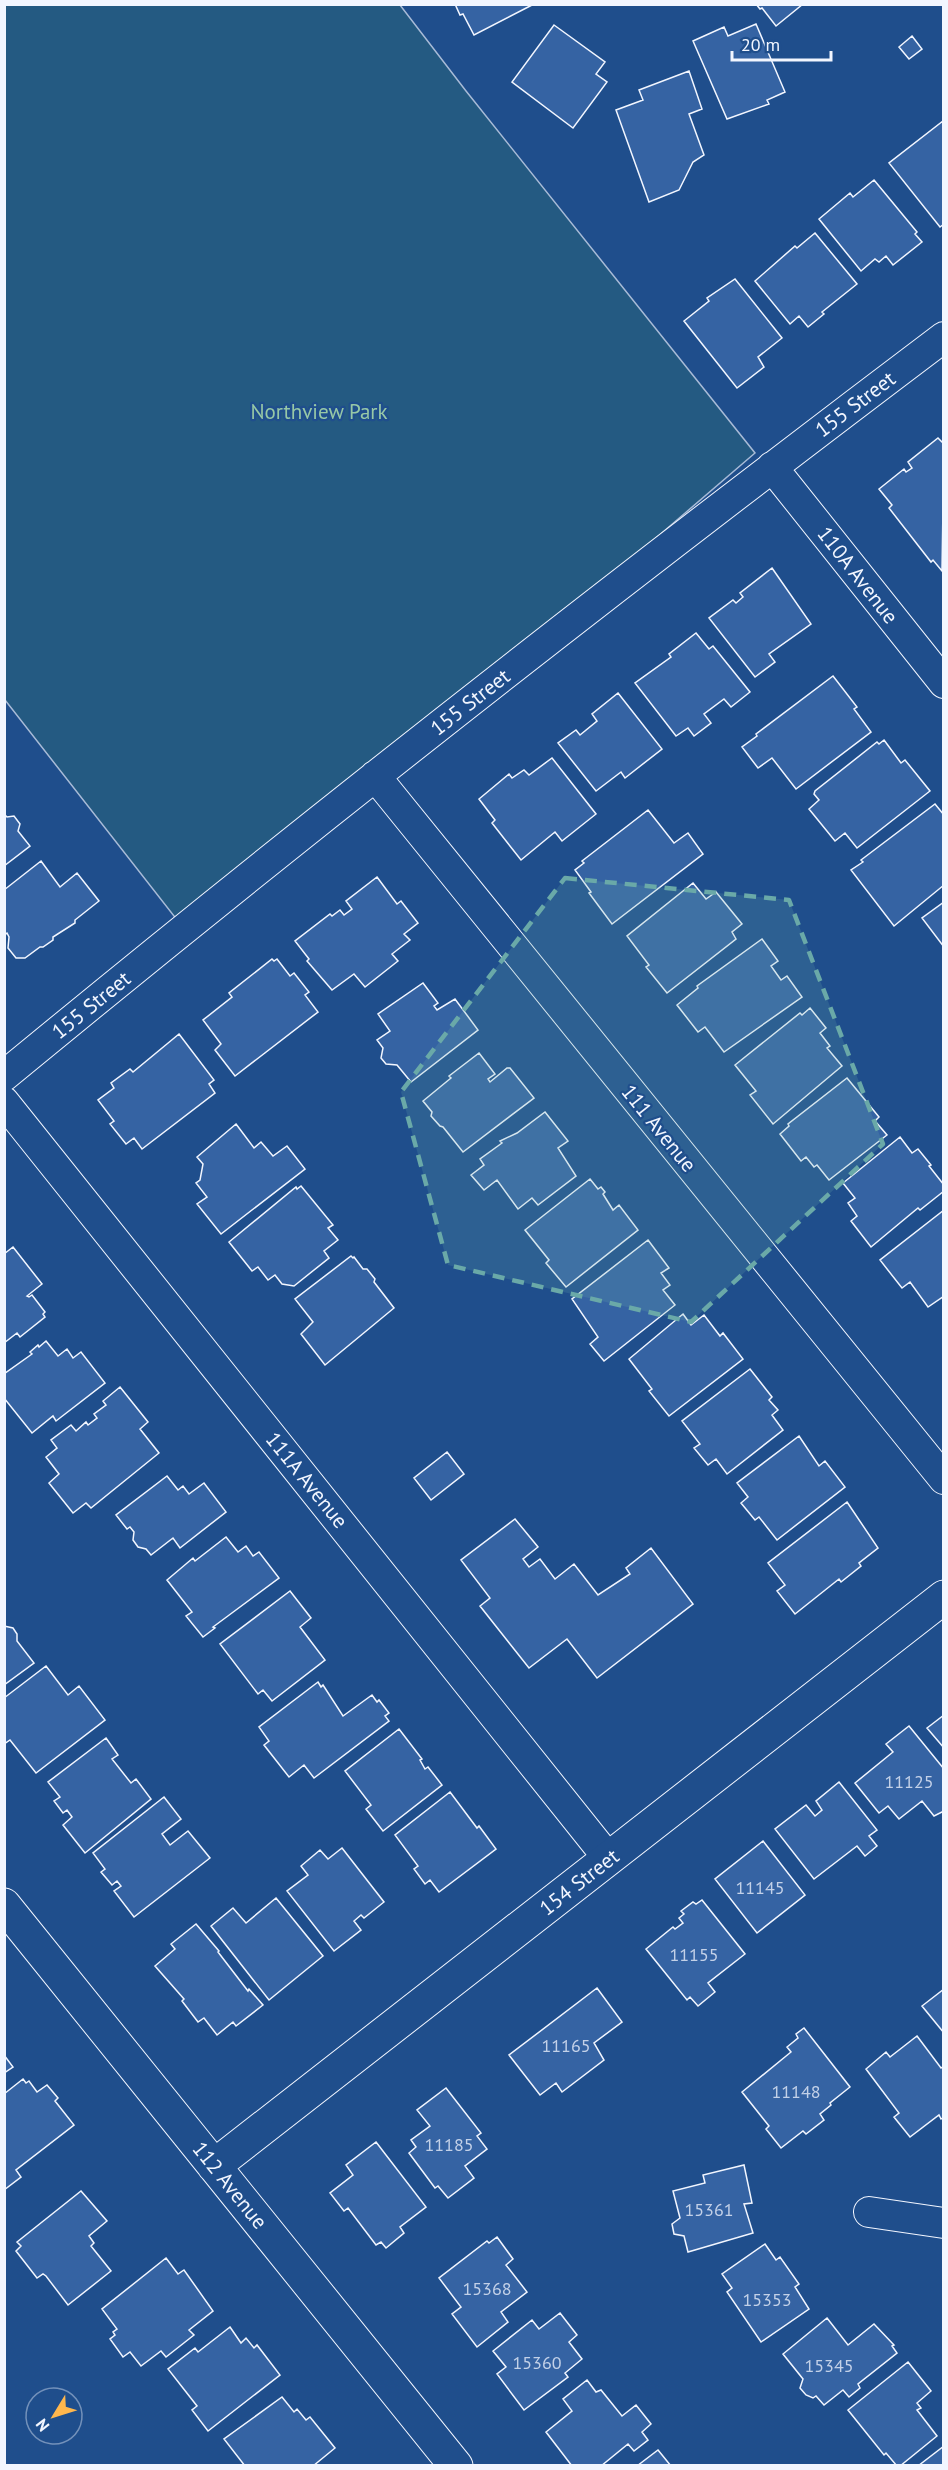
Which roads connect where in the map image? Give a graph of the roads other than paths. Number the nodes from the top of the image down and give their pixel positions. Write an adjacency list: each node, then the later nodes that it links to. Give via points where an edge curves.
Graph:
1 (944, 337): 2 (street, 155 Street)
2 (772, 467): 3 (street, 110A Avenue); 4 (street, 155 Street)
3 (944, 683)
4 (375, 776): 5 (street, 155 Street); 7 (street, 111 Avenue)
5 (4, 1076)
6 (4, 1102): 9 (street, 111A Avenue)
7 (944, 1479)
8 (944, 1598): 9 (street, 154 Street)
9 (609, 1859): 11 (street, 154 Street)
10 (4, 1905): 11 (street, 112 Avenue)
11 (214, 2166): 14 (street, 112 Avenue)
12 (869, 2212): 13 (street)
13 (944, 2223)
14 (456, 2466)

